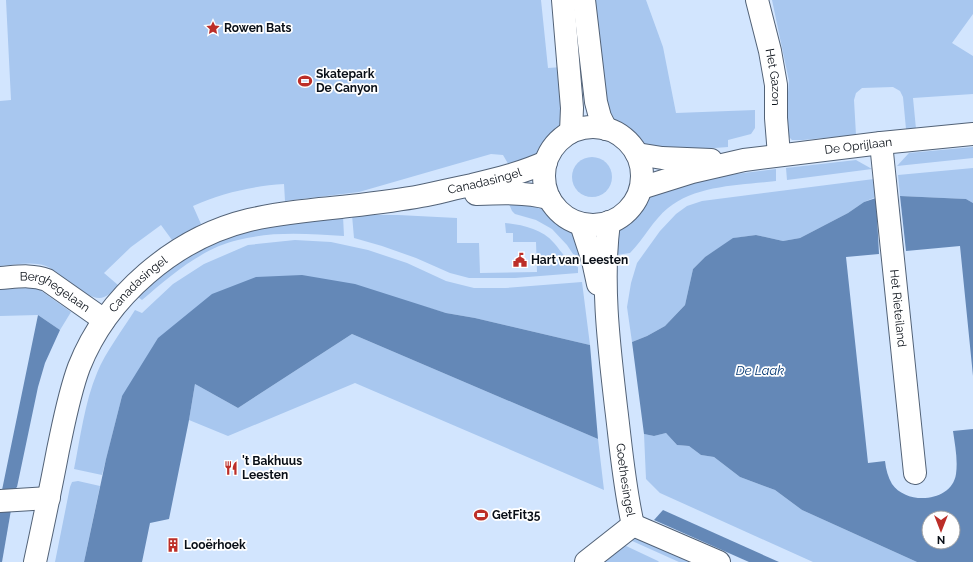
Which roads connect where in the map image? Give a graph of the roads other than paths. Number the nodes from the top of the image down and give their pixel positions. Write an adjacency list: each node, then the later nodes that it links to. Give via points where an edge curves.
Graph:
1 (563, 0): 5 (street, via 572,108)
2 (584, 0): 4 (street, via 596,102)
3 (757, 0): 9 (street, Het Gazon, via 776,85)
4 (606, 129): 5 (street, via 590,127); 8 (street, via 619,134)
5 (571, 132): 11 (street, via 553,147)
6 (973, 134): 7 (street, De Oprijlaan)
7 (881, 143): 9 (street, De Oprijlaan); 20 (street, Het Rieteiland)
8 (637, 154): 10 (street, De Oprijlaan, via 662,158); 12 (street, via 642,173)
9 (778, 156): 10 (street, De Oprijlaan)
10 (744, 160): 12 (street, De Oprijlaan)
11 (546, 162): 13 (street, Canadasingel, via 506,177); 14 (street, via 545,187)
12 (640, 188): 15 (street, via 634,202 624,214)
13 (421, 196): 14 (street, Canadasingel, via 506,192); 18 (street, Canadasingel, via 248,220 213,232 156,266)
14 (549, 198): 16 (street, via 558,211)
15 (609, 222): 16 (street, via 596,225); 19 (street, Goethesingel, via 606,261)
16 (581, 224): 19 (street, Goethesingel, via 593,261)
17 (0, 278): 18 (street, Berghegelaan, via 30,276 47,280)
18 (104, 320): 21 (street, Canadasingel, via 86,353 71,391)
19 (609, 342): 23 (street, Goethesingel, via 627,499)
20 (915, 473)
21 (49, 498): 22 (street); 24 (street, Canadasingel)
22 (0, 501)
23 (633, 525): 25 (street); 26 (street, Goethesingel)
24 (36, 562)
25 (586, 562)
26 (719, 562)

